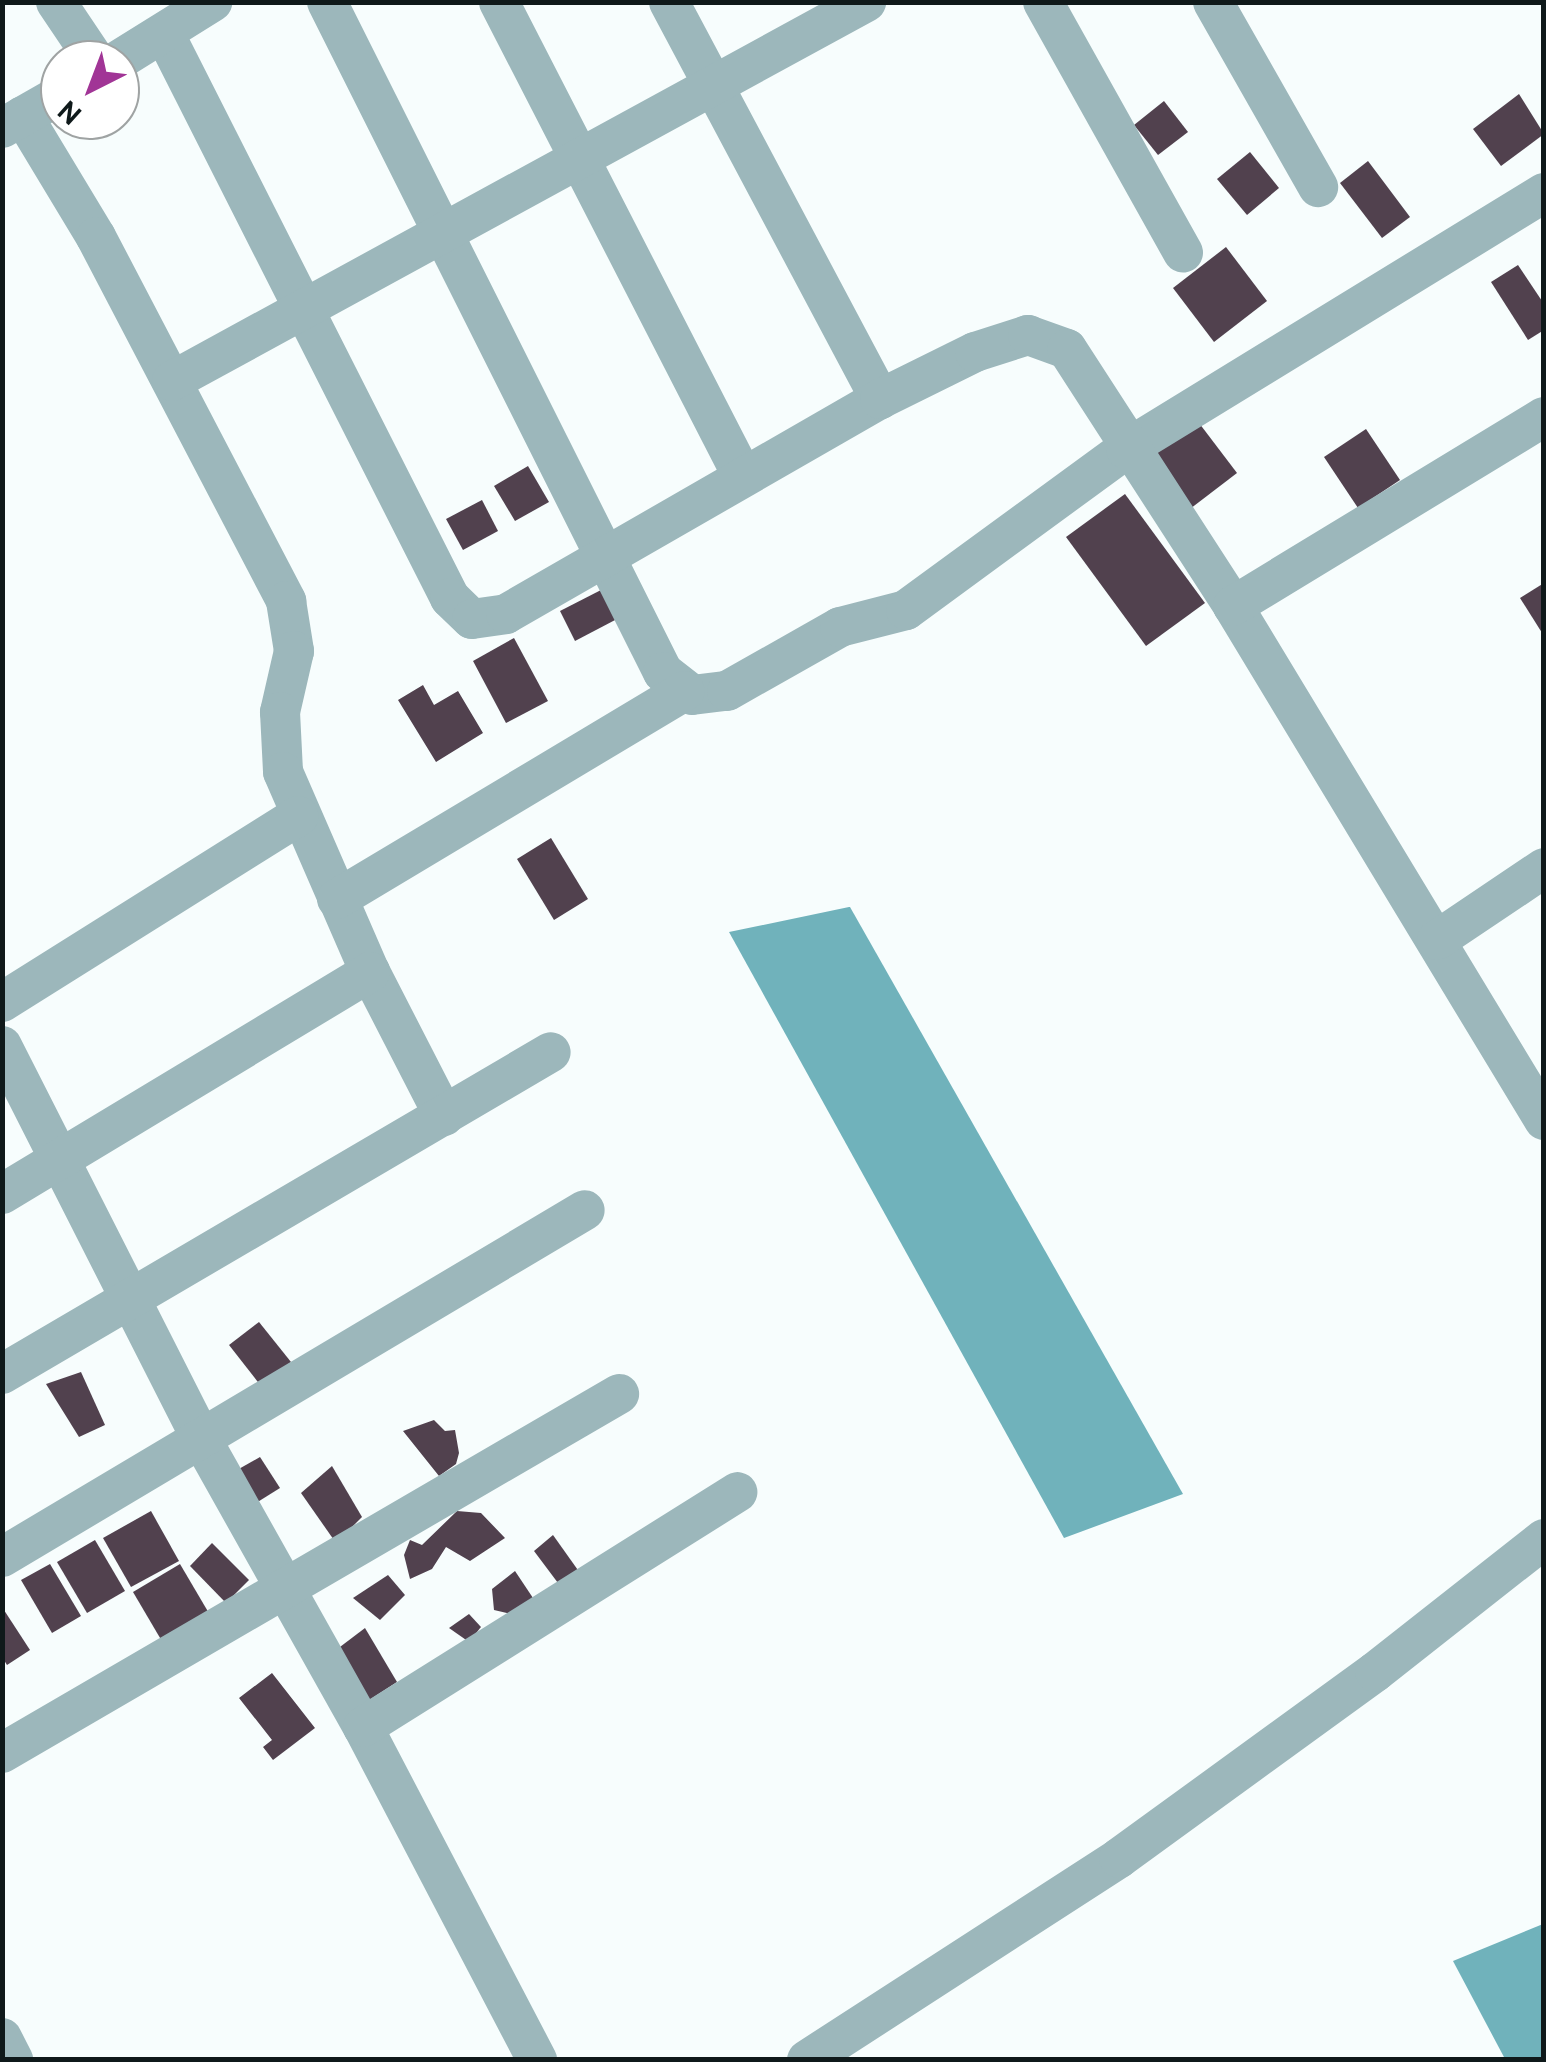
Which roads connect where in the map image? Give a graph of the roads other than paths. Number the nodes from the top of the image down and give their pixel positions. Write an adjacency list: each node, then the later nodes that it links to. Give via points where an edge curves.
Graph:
1 (56, 2): 10 (street)
2 (212, 2): 9 (street)
3 (327, 2): 18 (street)
4 (498, 2): 15 (street)
5 (669, 2): 12 (street)
6 (1043, 2): 19 (street)
7 (1213, 2): 16 (street)
8 (865, 3): 12 (street)
9 (164, 33): 11 (street); 20 (street)
10 (82, 40)
11 (140, 47)
12 (718, 88): 15 (street); 22 (street)
13 (40, 106): 14 (street)
14 (13, 122): 21 (street)
15 (584, 162): 18 (street); 25 (street)
16 (1318, 188)
17 (1544, 192): 24 (street)
18 (447, 235): 20 (street); 26 (street)
19 (1184, 253)
20 (304, 310): 21 (street); 26 (street, via 458,609 486,622)
21 (172, 381): 29 (street, via 286,601 294,651 279,746)
22 (880, 399): 24 (street, via 988,346 1028,335 1067,349 1083,366); 25 (street)
23 (1544, 417): 27 (street)
24 (1126, 448): 27 (street); 28 (street, via 906,610 840,627 727,691)
25 (744, 477): 26 (street)
26 (606, 560): 28 (street, via 663,672)
27 (1233, 606): 32 (street)
28 (685, 691): 31 (street)
29 (299, 816): 31 (street); 34 (street)
30 (1544, 868): 32 (street)
31 (337, 899): 33 (street)
32 (1438, 940): 38 (street)
33 (370, 972): 37 (street); 39 (street)
34 (2, 1002)
35 (2, 1046): 39 (street)
36 (552, 1052): 37 (street)
37 (444, 1116): 42 (street)
38 (1544, 1120)
39 (61, 1160): 40 (street); 42 (street)
40 (2, 1194)
41 (585, 1210): 45 (street)
42 (135, 1301): 43 (street); 45 (street)
43 (2, 1374)
44 (619, 1394): 49 (street)
45 (203, 1442): 48 (street); 49 (street)
46 (736, 1492): 50 (street)
47 (1544, 1539): 55 (street, via 1375,1672 1118,1858)
48 (2, 1557)
49 (286, 1586): 50 (street); 51 (street)
50 (363, 1727): 54 (street)
51 (2, 1753)
52 (2, 2038): 53 (street)
53 (14, 2060)
54 (537, 2060)
55 (808, 2060)

